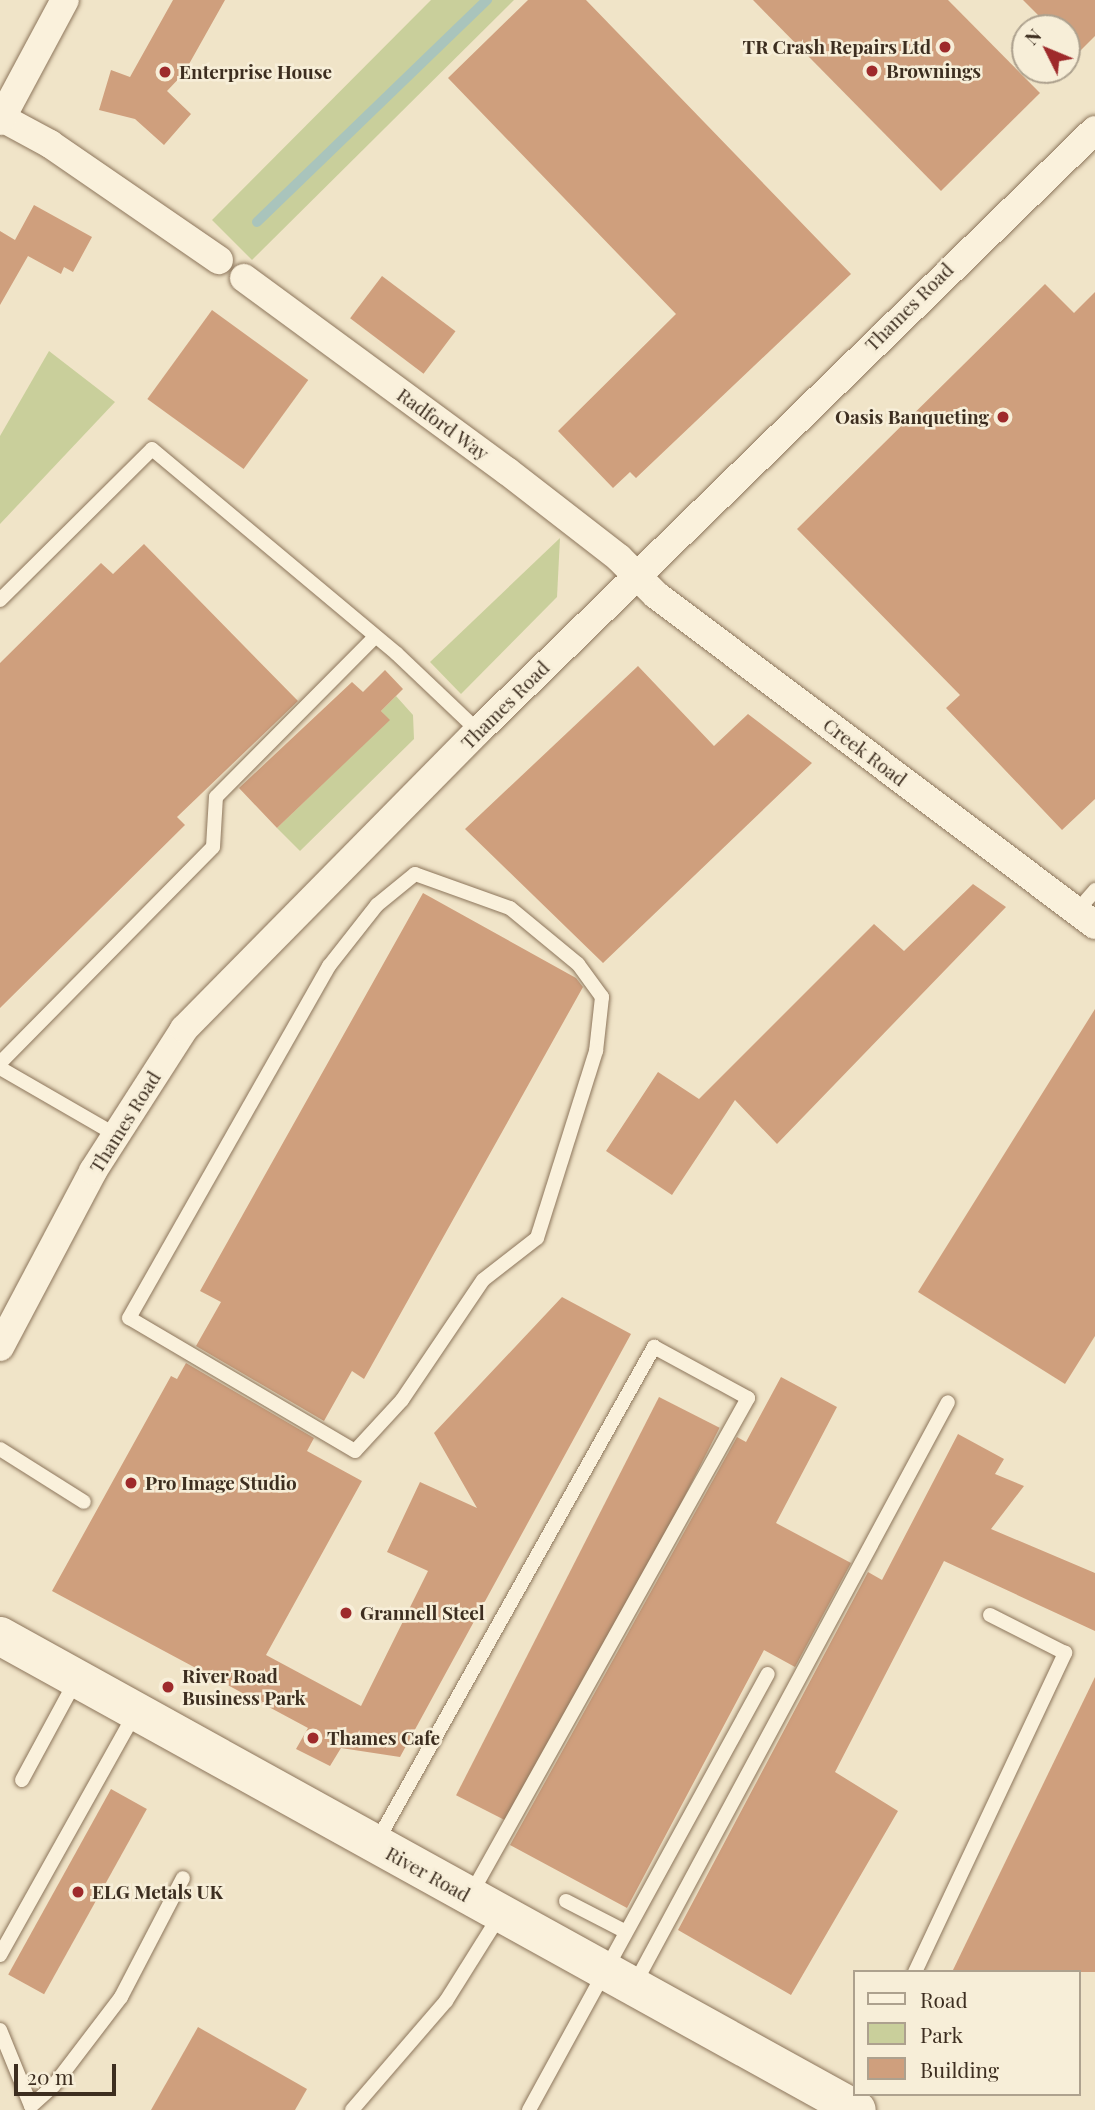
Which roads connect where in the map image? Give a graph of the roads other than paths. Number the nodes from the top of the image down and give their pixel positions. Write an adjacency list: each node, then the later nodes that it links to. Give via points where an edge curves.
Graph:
1 (65, 0): 2 (street)
2 (1, 119): 4 (street, via 50,144)
3 (1095, 130): 6 (street, Thames Road)
4 (219, 260)
5 (244, 278): 6 (street, Radford Way, via 507,471)
6 (638, 575): 9 (street, Thames Road); 10 (street, Creek Road, via 656,594)
7 (0, 600): 8 (lane, via 152,449)
8 (375, 637): 9 (lane); 11 (lane, via 216,797 213,847)
9 (478, 731): 12 (street, Thames Road, via 184,1029)
10 (1089, 909)
11 (0, 1065): 12 (lane)
12 (116, 1135): 14 (street, Thames Road)
13 (129, 1318): 13 (lane, via 355,1451 402,1401 484,1280 537,1238 596,1051 602,997 578,964 510,908 415,874 377,905 329,966)
14 (0, 1346)
15 (948, 1402): 31 (lane)
16 (0, 1449): 17 (lane)
17 (84, 1502)
18 (990, 1615): 30 (lane, via 1065,1653)
19 (0, 1636): 21 (street, River Road)
20 (768, 1674): 28 (lane)
21 (77, 1679): 22 (street, River Road); 23 (lane)
22 (135, 1712): 24 (street, River Road); 29 (lane)
23 (22, 1780)
24 (375, 1844): 27 (street, River Road); 27 (lane, via 654,1347 748,1398)
25 (183, 1878): 32 (lane, via 121,1997 54,2085 31,2106)
26 (566, 1901): 28 (lane)
27 (485, 1906): 31 (street, River Road); 34 (lane, via 446,2001)
28 (624, 1931): 31 (lane)
29 (0, 1955)
30 (916, 1970)
31 (618, 1978): 33 (street, River Road); 35 (lane)
32 (0, 2030)
33 (854, 2104)
34 (352, 2110)
35 (529, 2110)

